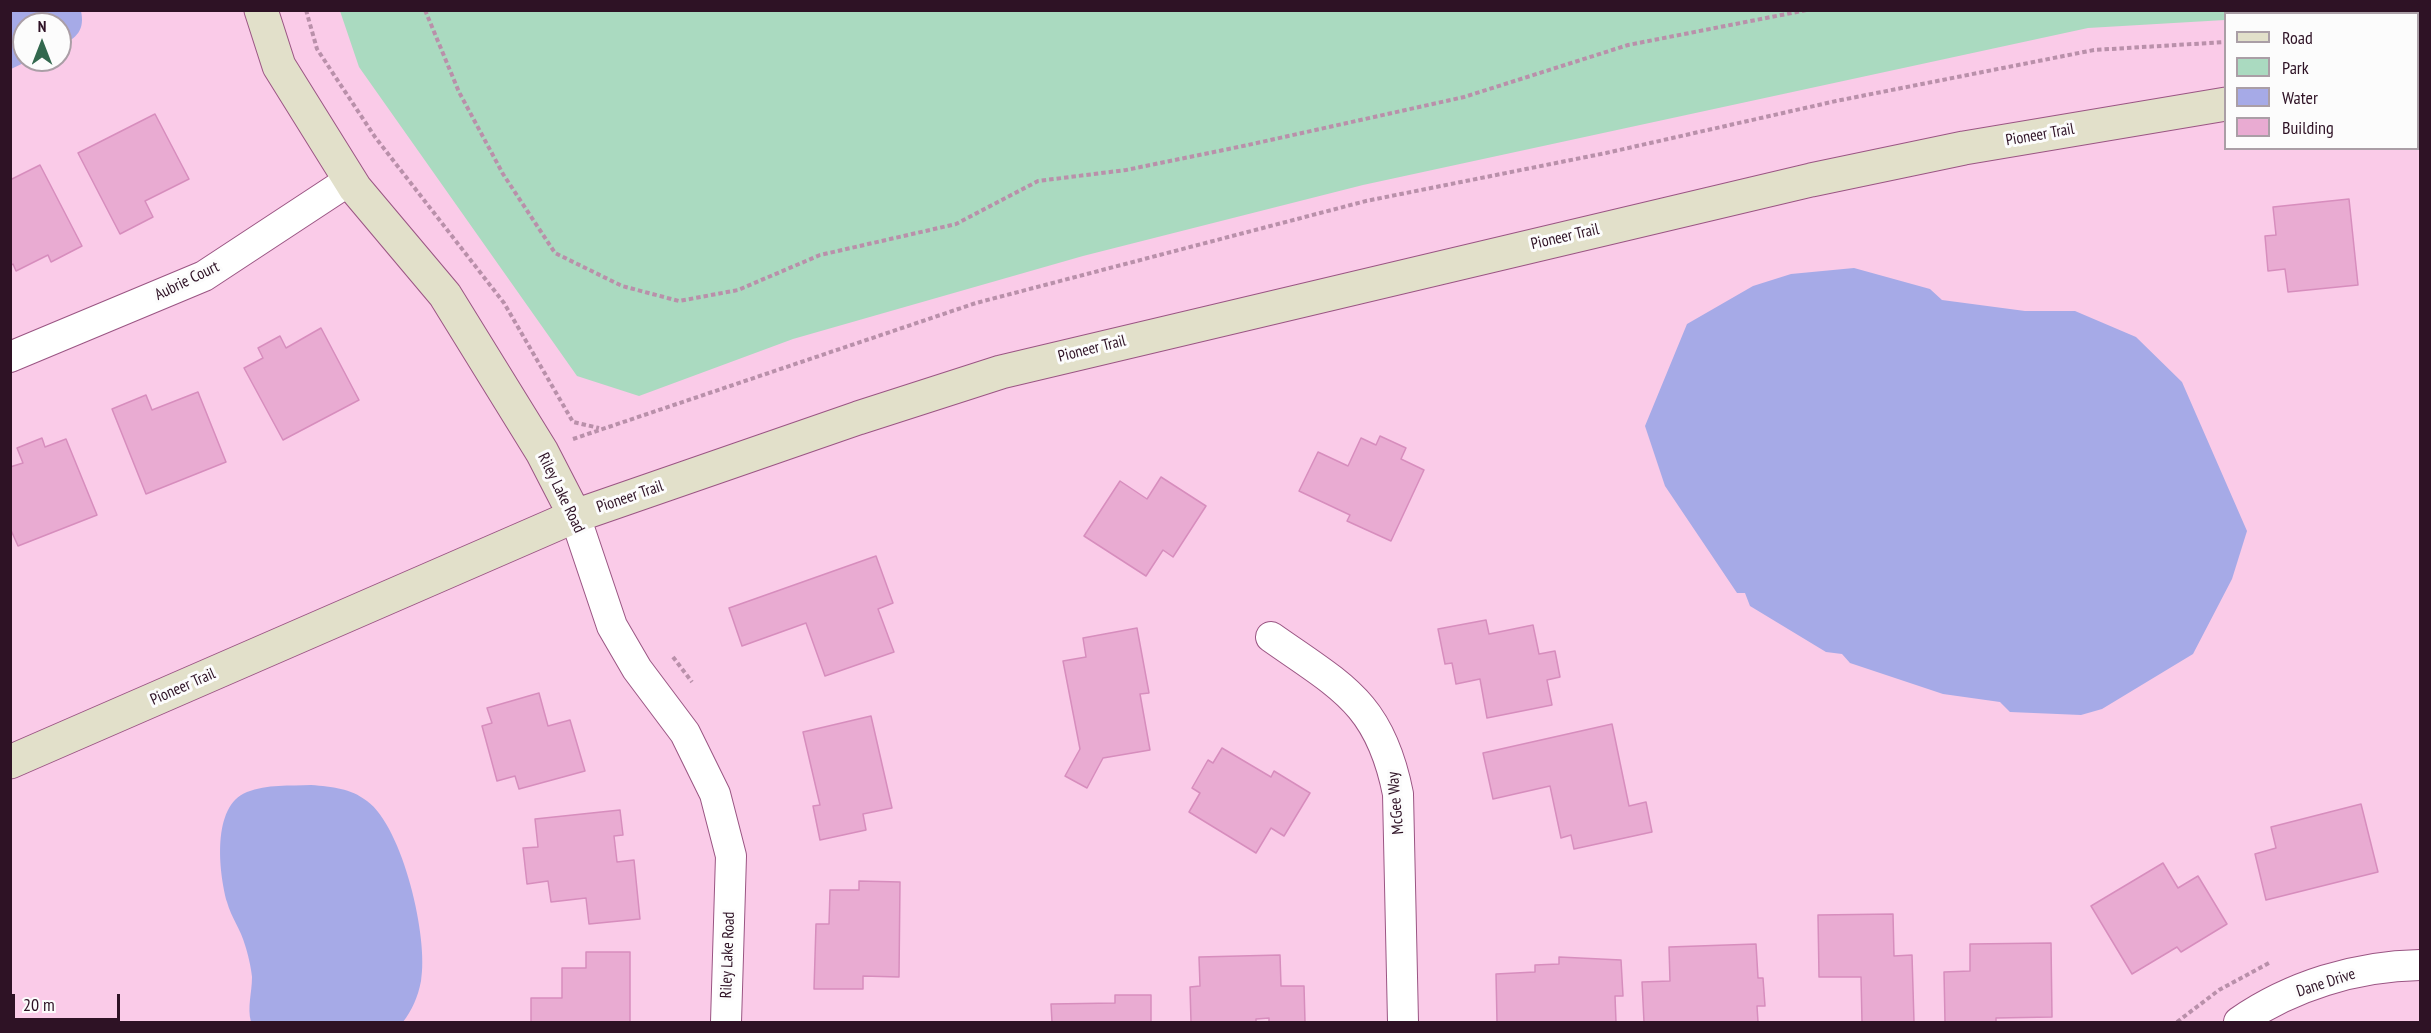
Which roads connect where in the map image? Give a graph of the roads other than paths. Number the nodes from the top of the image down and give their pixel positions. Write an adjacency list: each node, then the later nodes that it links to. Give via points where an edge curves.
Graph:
1 (261, 10): 3 (main road, Riley Lake Road, via 279,66)
2 (2224, 104): 5 (main road, Pioneer Trail, via 1964,148 1810,180 1068,355 858,418)
3 (350, 180): 4 (street, Aubrie Court, via 204,276); 5 (main road, Riley Lake Road, via 445,296 542,452)
4 (10, 357)
5 (575, 516): 7 (main road, Pioneer Trail); 9 (street, Riley Lake Road, via 612,626 685,733 715,794 731,856)
6 (1271, 638): 10 (street, McGee Way, via 1348,691 1375,725 1391,760 1398,794)
7 (10, 762)
8 (2421, 965): 11 (street, Dane Drive, via 2352,973 2305,987 2256,1010)
9 (726, 1023)
10 (1403, 1023)
11 (2239, 1023)

